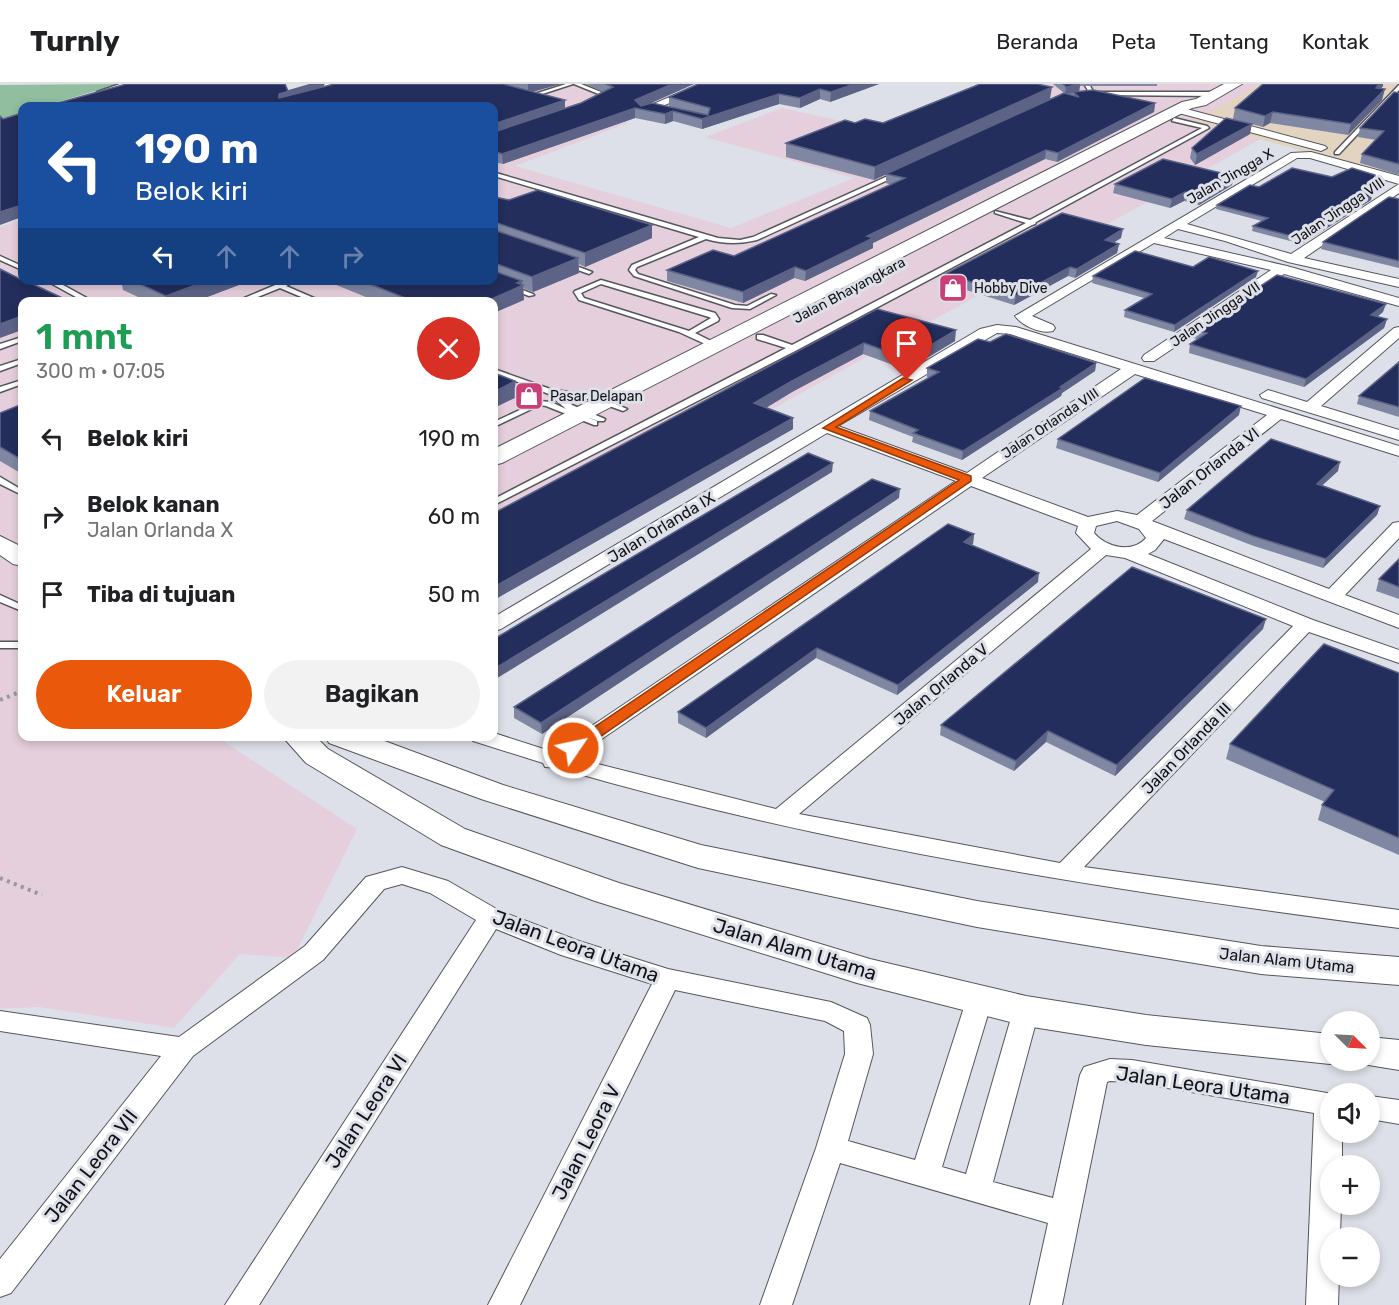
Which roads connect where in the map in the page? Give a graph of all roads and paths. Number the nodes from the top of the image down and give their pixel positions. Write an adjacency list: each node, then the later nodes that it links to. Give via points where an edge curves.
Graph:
1 (125, 84): 9 (lane)
2 (571, 84): 15 (lane)
3 (576, 84): 18 (lane, via 608,96)
4 (709, 84): 20 (street, via 646,109)
5 (1086, 84): 11 (lane)
6 (1235, 84): 19 (main road, Jalan Bhayangkara)
7 (326, 85): 10 (lane, via 333,91)
8 (1399, 87): 21 (lane)
9 (92, 94)
10 (324, 94)
11 (1093, 94): 13 (lane); 19 (lane)
12 (520, 95): 15 (lane)
13 (1083, 95)
14 (110, 97): 16 (lane)
15 (530, 97): 17 (lane)
16 (99, 100)
17 (548, 101)
18 (597, 102)
19 (1192, 108): 21 (street); 29 (main road, Jalan Bhayangkara); 30 (lane, via 1206,129); 55 (main road, Jalan Bhayangkara)
20 (672, 113)
21 (1336, 153): 23 (street)
22 (904, 171): 32 (lane, via 755,238 731,242)
23 (1399, 171)
24 (498, 175): 26 (lane)
25 (1399, 180): 31 (street, Jalan Jingga X, via 1300,154)
26 (542, 188): 28 (lane); 32 (lane)
27 (1399, 188): 38 (street, Jalan Jingga VIII)
28 (533, 192)
29 (997, 212): 30 (lane); 53 (main road, Jalan Bhayangkara)
30 (1033, 223): 57 (lane)
31 (1176, 225): 33 (street, Jalan Jingga X); 38 (street, via 1229,238)
32 (707, 236): 46 (lane, via 632,270 636,275 734,307 748,308)
33 (1152, 239): 38 (street); 58 (street, Jalan Jingga X, via 1024,313 1024,320)
34 (0, 258): 37 (lane)
35 (18, 259): 37 (lane)
36 (557, 261): 40 (lane)
37 (10, 262): 39 (lane)
38 (1287, 264): 42 (street); 50 (street); 58 (street, Jalan Jingga VII)
39 (18, 266)
40 (589, 272)
41 (498, 283): 45 (lane)
42 (1399, 284)
43 (58, 285): 47 (lane)
44 (281, 286): 48 (lane); 49 (lane)
45 (531, 295)
46 (773, 295)
47 (81, 297)
48 (251, 297)
49 (308, 297)
50 (1399, 302)
51 (1399, 332): 66 (street)
52 (689, 334): 52 (lane, via 581,299 577,292 601,282 715,319); 55 (lane)
53 (760, 337): 57 (lane); 68 (main road, Jalan Bhayangkara)
54 (18, 340): 56 (lane)
55 (717, 346): 68 (main road, Jalan Bhayangkara)
56 (0, 347)
57 (794, 348): 79 (lane)
58 (1149, 358): 66 (street)
59 (18, 363): 61 (lane)
60 (1133, 368): 67 (street); 71 (street, Jalan Orlanda IX, via 997,329 985,332); 76 (street, Jalan Orlanda VIII)
61 (0, 369)
62 (498, 372): 65 (lane)
63 (18, 383): 64 (lane)
64 (0, 390)
65 (552, 392): 68 (lane, via 569,407); 68 (lane, via 591,397); 69 (lane)
66 (1310, 407): 72 (street)
67 (1279, 413): 73 (street); 81 (street, Jalan Orlanda VI)
68 (598, 414): 70 (lane, via 539,403); 74 (main road, Jalan Bhayangkara); 75 (main road, Jalan Bhayangkara)
69 (498, 417)
70 (498, 423)
71 (828, 428): 76 (street); 91 (street, Jalan Orlanda IX)
72 (1399, 435)
73 (1399, 451)
74 (498, 456)
75 (498, 470)
76 (967, 479): 80 (street); 101 (street, Jalan Orlanda VIII)
77 (0, 480): 78 (lane)
78 (18, 491)
79 (498, 500)
80 (1088, 523): 81 (street, via 1106,517); 84 (street, via 1088,539)
81 (1144, 525): 85 (street, via 1155,539 1137,552); 87 (street)
82 (1399, 527): 87 (street)
83 (0, 544): 86 (main road)
84 (1104, 548): 85 (street); 102 (street, Jalan Orlanda V)
85 (1126, 552): 92 (street)
86 (18, 555)
87 (1332, 597): 90 (street)
88 (0, 598): 89 (lane)
89 (18, 606)
90 (1399, 622)
91 (498, 623)
92 (1306, 624): 95 (street); 103 (street, Jalan Orlanda III)
93 (0, 645): 94 (lane)
94 (18, 645)
95 (1399, 657)
96 (18, 693): 97 (path)
97 (0, 700)
98 (302, 741): 110 (main road, Jalan Alam Utama, via 316,756 453,837 607,892 870,973)
99 (354, 741): 108 (main road, Jalan Alam Utama, via 492,792 698,856 1000,917 1262,960)
100 (495, 741): 101 (street)
101 (554, 762): 102 (street)
102 (779, 819): 103 (street)
103 (1065, 872): 107 (street, via 1166,890)
104 (0, 878): 105 (path)
105 (42, 895)
106 (491, 917): 109 (street, Jalan Leora Utama, via 570,948); 114 (street, Jalan Leora Utama, via 423,881 402,875 388,877 375,883 314,953); 126 (street, Jalan Leora VI)
107 (1399, 919)
108 (1399, 971)
109 (668, 979): 121 (street, Jalan Leora Utama, via 831,1012 857,1025 859,1054); 127 (street, Jalan Leora V)
110 (979, 1001): 111 (main road, Jalan Alam Utama); 122 (street)
111 (1026, 1011): 113 (main road, Jalan Alam Utama, via 1146,1030); 123 (street)
112 (0, 1021): 114 (street)
113 (1320, 1047)
114 (183, 1048): 125 (street, Jalan Leora VII)
115 (1380, 1053): 116 (main road)
116 (1399, 1055)
117 (1320, 1102): 124 (street, Jalan Leora Utama, via 1132,1071 1110,1070 1094,1075)
118 (1380, 1109): 119 (street)
119 (1399, 1112)
120 (1328, 1143): 130 (street)
121 (831, 1148): 122 (street); 128 (street, Jalan Leora Utama)
122 (925, 1176): 123 (street)
123 (976, 1190): 124 (street)
124 (1065, 1215): 129 (street, Jalan Leora Utama)
125 (0, 1283)
126 (241, 1305)
127 (504, 1305)
128 (776, 1305)
129 (1046, 1305)
130 (1322, 1305)

